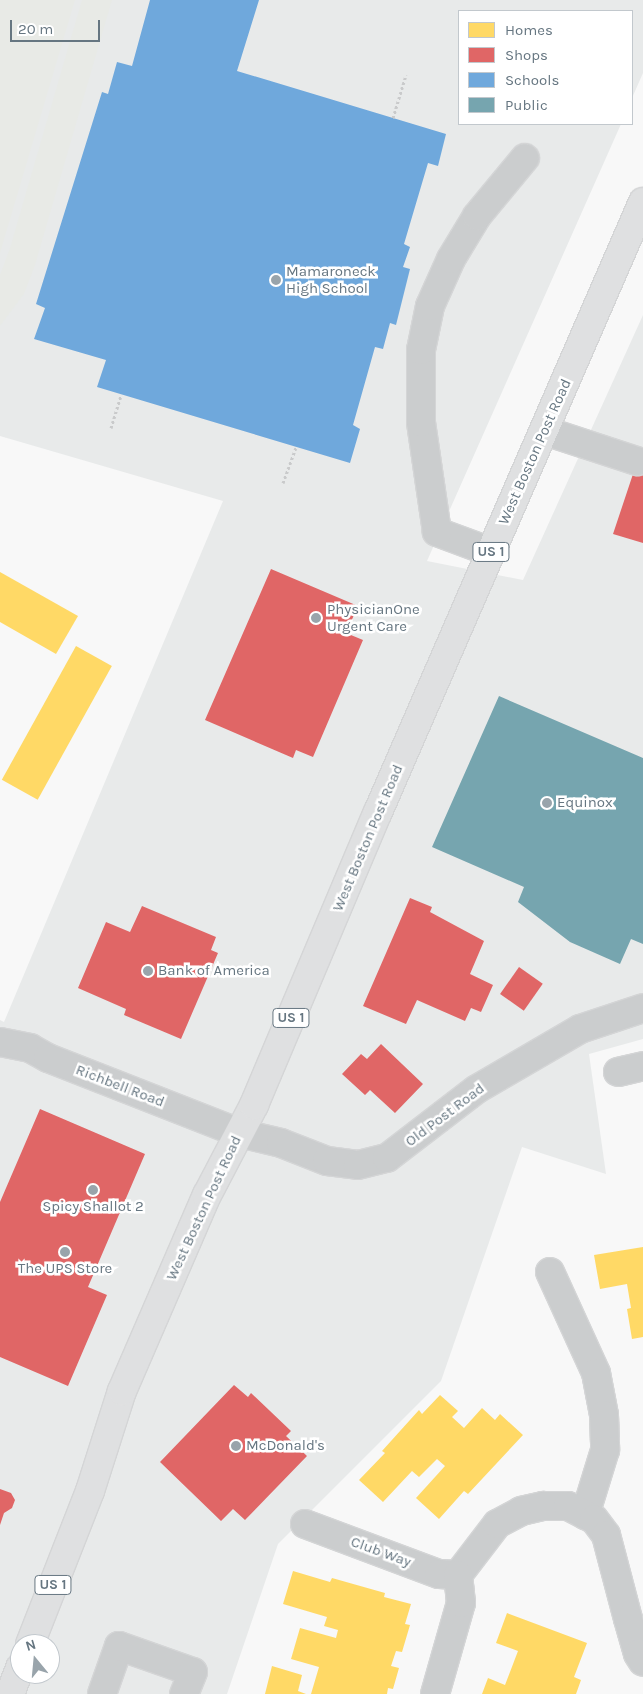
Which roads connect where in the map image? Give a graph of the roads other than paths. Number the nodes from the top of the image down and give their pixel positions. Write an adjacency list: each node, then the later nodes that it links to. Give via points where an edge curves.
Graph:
1 (525, 158): 5 (street, via 477,216 451,259 430,306 421,350 421,422 437,532)
2 (643, 202): 3 (main road, West Boston Post Road / US 1)
3 (545, 431): 4 (street); 5 (main road, West Boston Post Road / US 1)
4 (637, 461)
5 (491, 552): 8 (main road, West Boston Post Road / US 1, via 254,1105)
6 (643, 1008): 8 (street, Old Post Road, via 580,1029 477,1089 387,1158 358,1165 327,1161 282,1143)
7 (0, 1042): 8 (street, Richbell Road, via 30,1048)
8 (239, 1133): 13 (main road, West Boston Post Road / US 1, via 207,1195 122,1391 95,1473)
9 (550, 1272): 10 (street, via 596,1373 604,1415 605,1450)
10 (586, 1515): 12 (street, via 568,1506 543,1506 521,1512 497,1524); 14 (street, via 594,1519 606,1535)
11 (305, 1524): 12 (street, Club Way, via 439,1574)
12 (458, 1574): 17 (street, via 461,1603)
13 (34, 1634)
14 (643, 1662)
15 (102, 1694): 16 (street, via 119,1646 193,1672)
16 (184, 1694)
17 (435, 1694)

